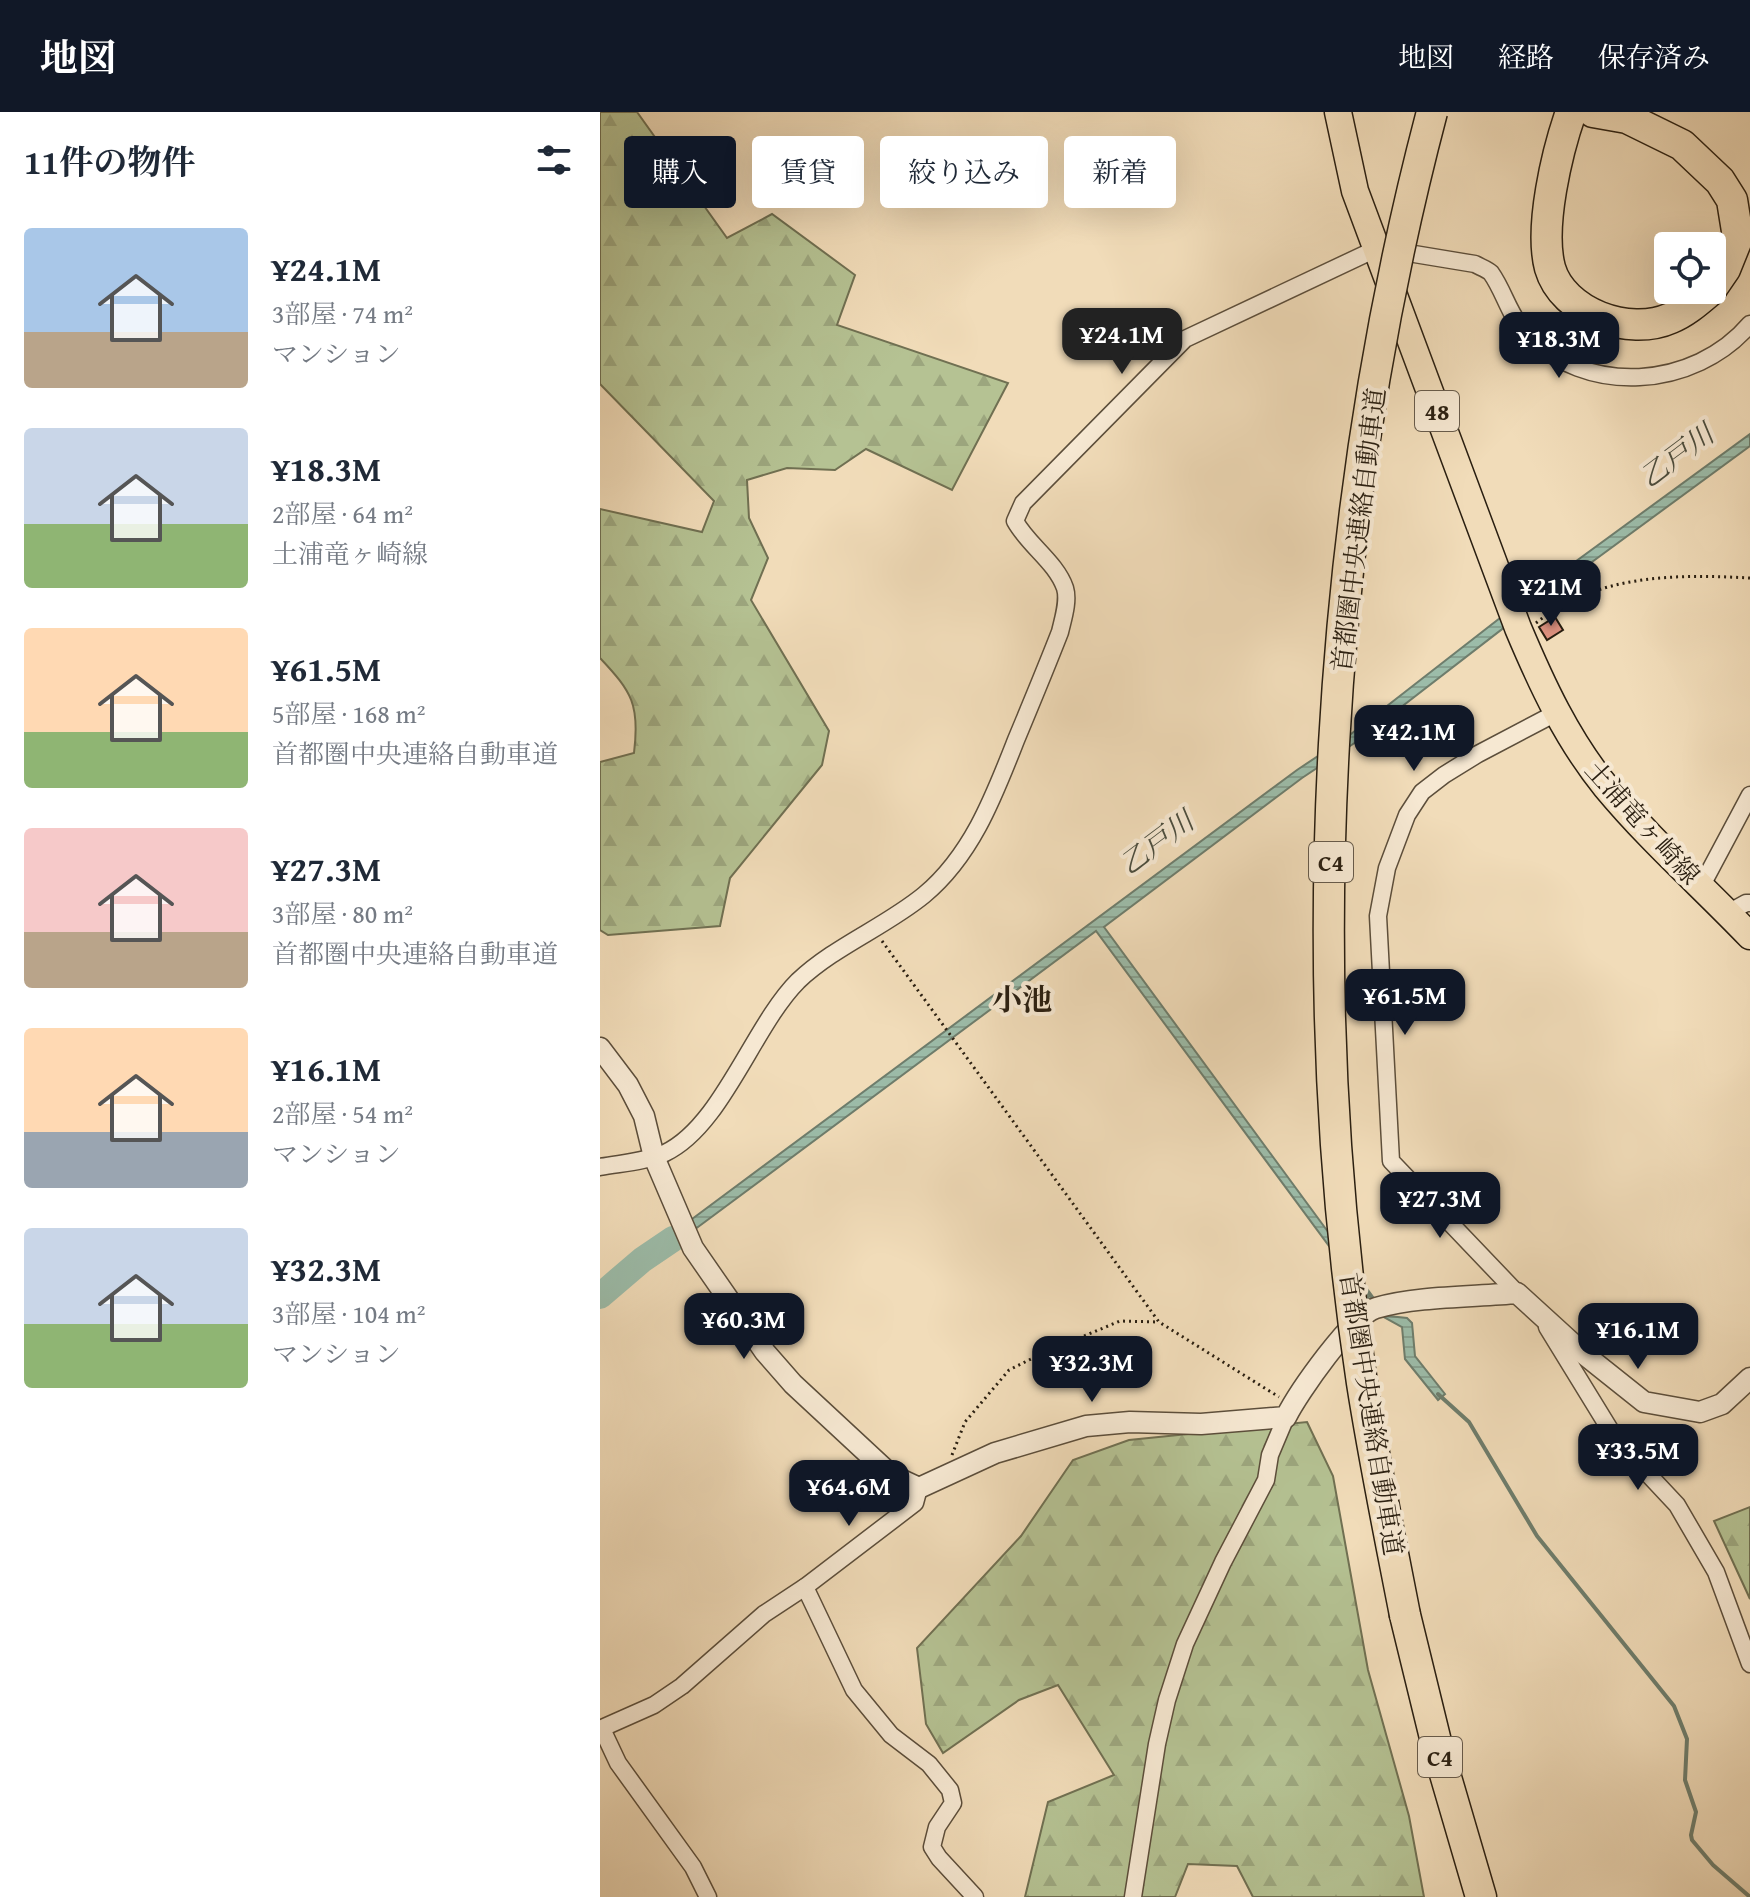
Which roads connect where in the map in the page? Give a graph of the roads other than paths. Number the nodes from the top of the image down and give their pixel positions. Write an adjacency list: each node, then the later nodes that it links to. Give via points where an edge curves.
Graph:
1 (1338, 112): 5 (main road, 土浦竜ヶ崎線 / 48, via 1355,191)
2 (1432, 112): 28 (highway, 首都圏中央連絡自動車道 / C4, bridge, via 1396,269 1346,596 1331,854 1332,1027 1342,1206 1362,1380 1405,1615)
3 (1593, 112): 6 (highway, via 1627,118 1682,145 1720,181 1732,200 1738,237)
4 (1568, 119): 7 (highway, via 1546,217 1549,266 1558,289 1594,315 1644,326 1670,319)
5 (1378, 248): 8 (street, via 1490,271 1525,332 1542,347 1608,376 1671,374 1717,354); 9 (main road, 土浦竜ヶ崎線 / 48, via 1516,622); 15 (street, via 1185,339 1023,503 1015,521 1066,589 1065,608 1060,632 976,831 924,895 797,982 688,1139)
6 (1726, 267)
7 (1690, 304)
8 (1750, 324)
9 (1556, 713): 11 (main road, 土浦竜ヶ崎線 / 48, via 1606,787); 17 (street, via 1466,761 1422,792 1407,815 1387,868 1378,916 1391,1161)
10 (1750, 795): 11 (street)
11 (1701, 887): 12 (main road, 土浦竜ヶ崎線 / 48)
12 (1739, 908): 13 (main road, 土浦竜ヶ崎線 / 48)
13 (1750, 936)
14 (600, 1048): 15 (street, via 644,1116)
15 (654, 1157): 16 (street); 21 (street, via 693,1248 765,1352 891,1475)
16 (600, 1167)
17 (1517, 1293): 18 (street); 20 (street, via 1372,1309 1341,1337)
18 (1540, 1315): 19 (street, via 1644,1402 1700,1412 1722,1404); 23 (street, via 1617,1441 1677,1505 1716,1572)
19 (1750, 1378)
20 (1289, 1411): 21 (street, via 1201,1424 1086,1426 995,1453); 27 (street, via 1270,1455 1266,1480 1185,1644 1171,1686)
21 (919, 1488): 22 (street, via 915,1503)
22 (805, 1587): 24 (street, via 764,1614 682,1686); 26 (street, via 854,1690 891,1735 929,1764 950,1790 953,1803 937,1827 932,1847)
23 (1750, 1664)
24 (601, 1729): 25 (street)
25 (708, 1897)
26 (975, 1897)
27 (1133, 1897)
28 (1481, 1897)

